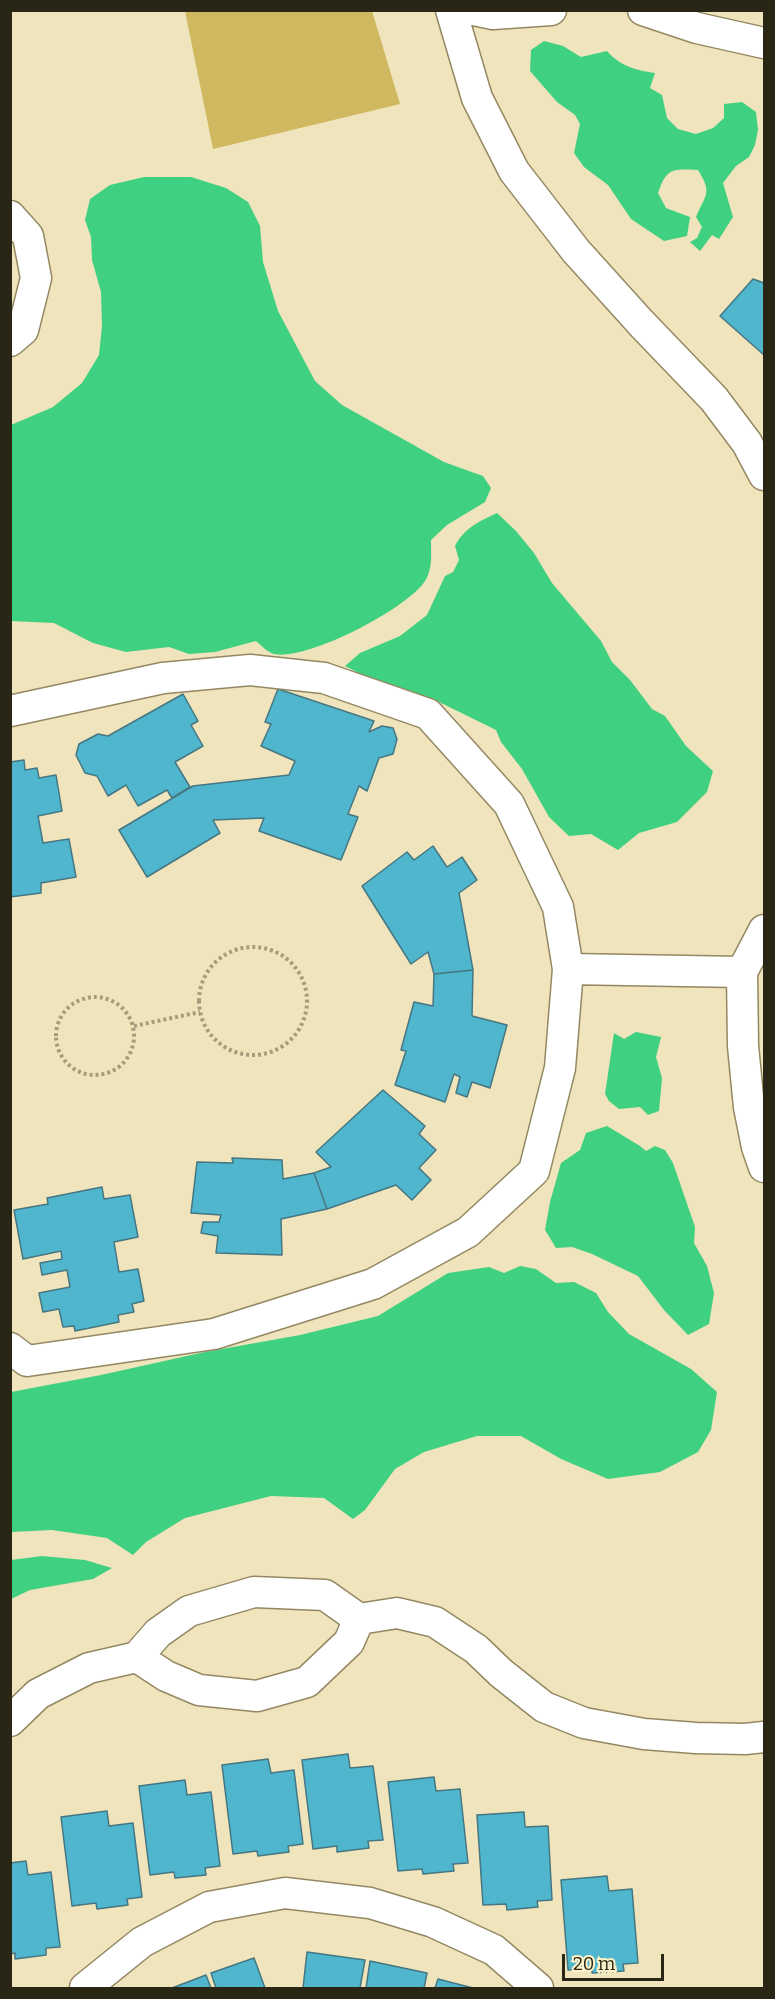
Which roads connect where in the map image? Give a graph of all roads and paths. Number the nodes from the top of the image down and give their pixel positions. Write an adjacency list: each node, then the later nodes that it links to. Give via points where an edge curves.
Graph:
1 (451, 10): 8 (street, via 477,98 514,171 576,251 640,323)
2 (474, 10): 3 (street, via 493,14)
3 (550, 10)
4 (643, 10): 5 (street, via 697,28)
5 (765, 43)
6 (10, 216): 7 (street, via 28,236 36,278 23,330)
7 (10, 341)
8 (756, 440): 9 (street)
9 (765, 475)
10 (10, 711): 12 (street, via 163,678 250,670 324,678 428,714 509,804 558,907)
11 (765, 930): 13 (street)
12 (568, 969): 13 (street); 18 (street, via 560,1068 534,1171 468,1232 373,1284 214,1334 27,1361)
13 (742, 972): 16 (street, via 743,1046)
14 (200, 1012): 14 (path, via 201,983 210,967 223,955 240,948 258,946 276,951 302,976 307,994 307,1011 300,1028 274,1051 256,1055 222,1046 210,1034); 15 (path)
15 (134, 1026): 15 (path, via 131,1052 114,1071 101,1075 76,1071 58,1052 56,1026 61,1014 82,998 108,998 120,1004)
16 (757, 1108): 17 (street, via 757,1147)
17 (765, 1167)
18 (10, 1348)
19 (359, 1619): 20 (street, via 325,1595 254,1592 189,1611 158,1633); 20 (street, via 350,1642 307,1682 257,1696 199,1690 166,1676); 22 (street, via 397,1613 435,1622 477,1649 544,1707 584,1723 644,1734)
20 (137, 1657): 21 (street, via 89,1668 39,1694)
21 (10, 1721)
22 (765, 1737)
23 (85, 1989): 24 (street, via 142,1942 209,1907 285,1893 370,1903 433,1922 494,1950)
24 (538, 1989)

